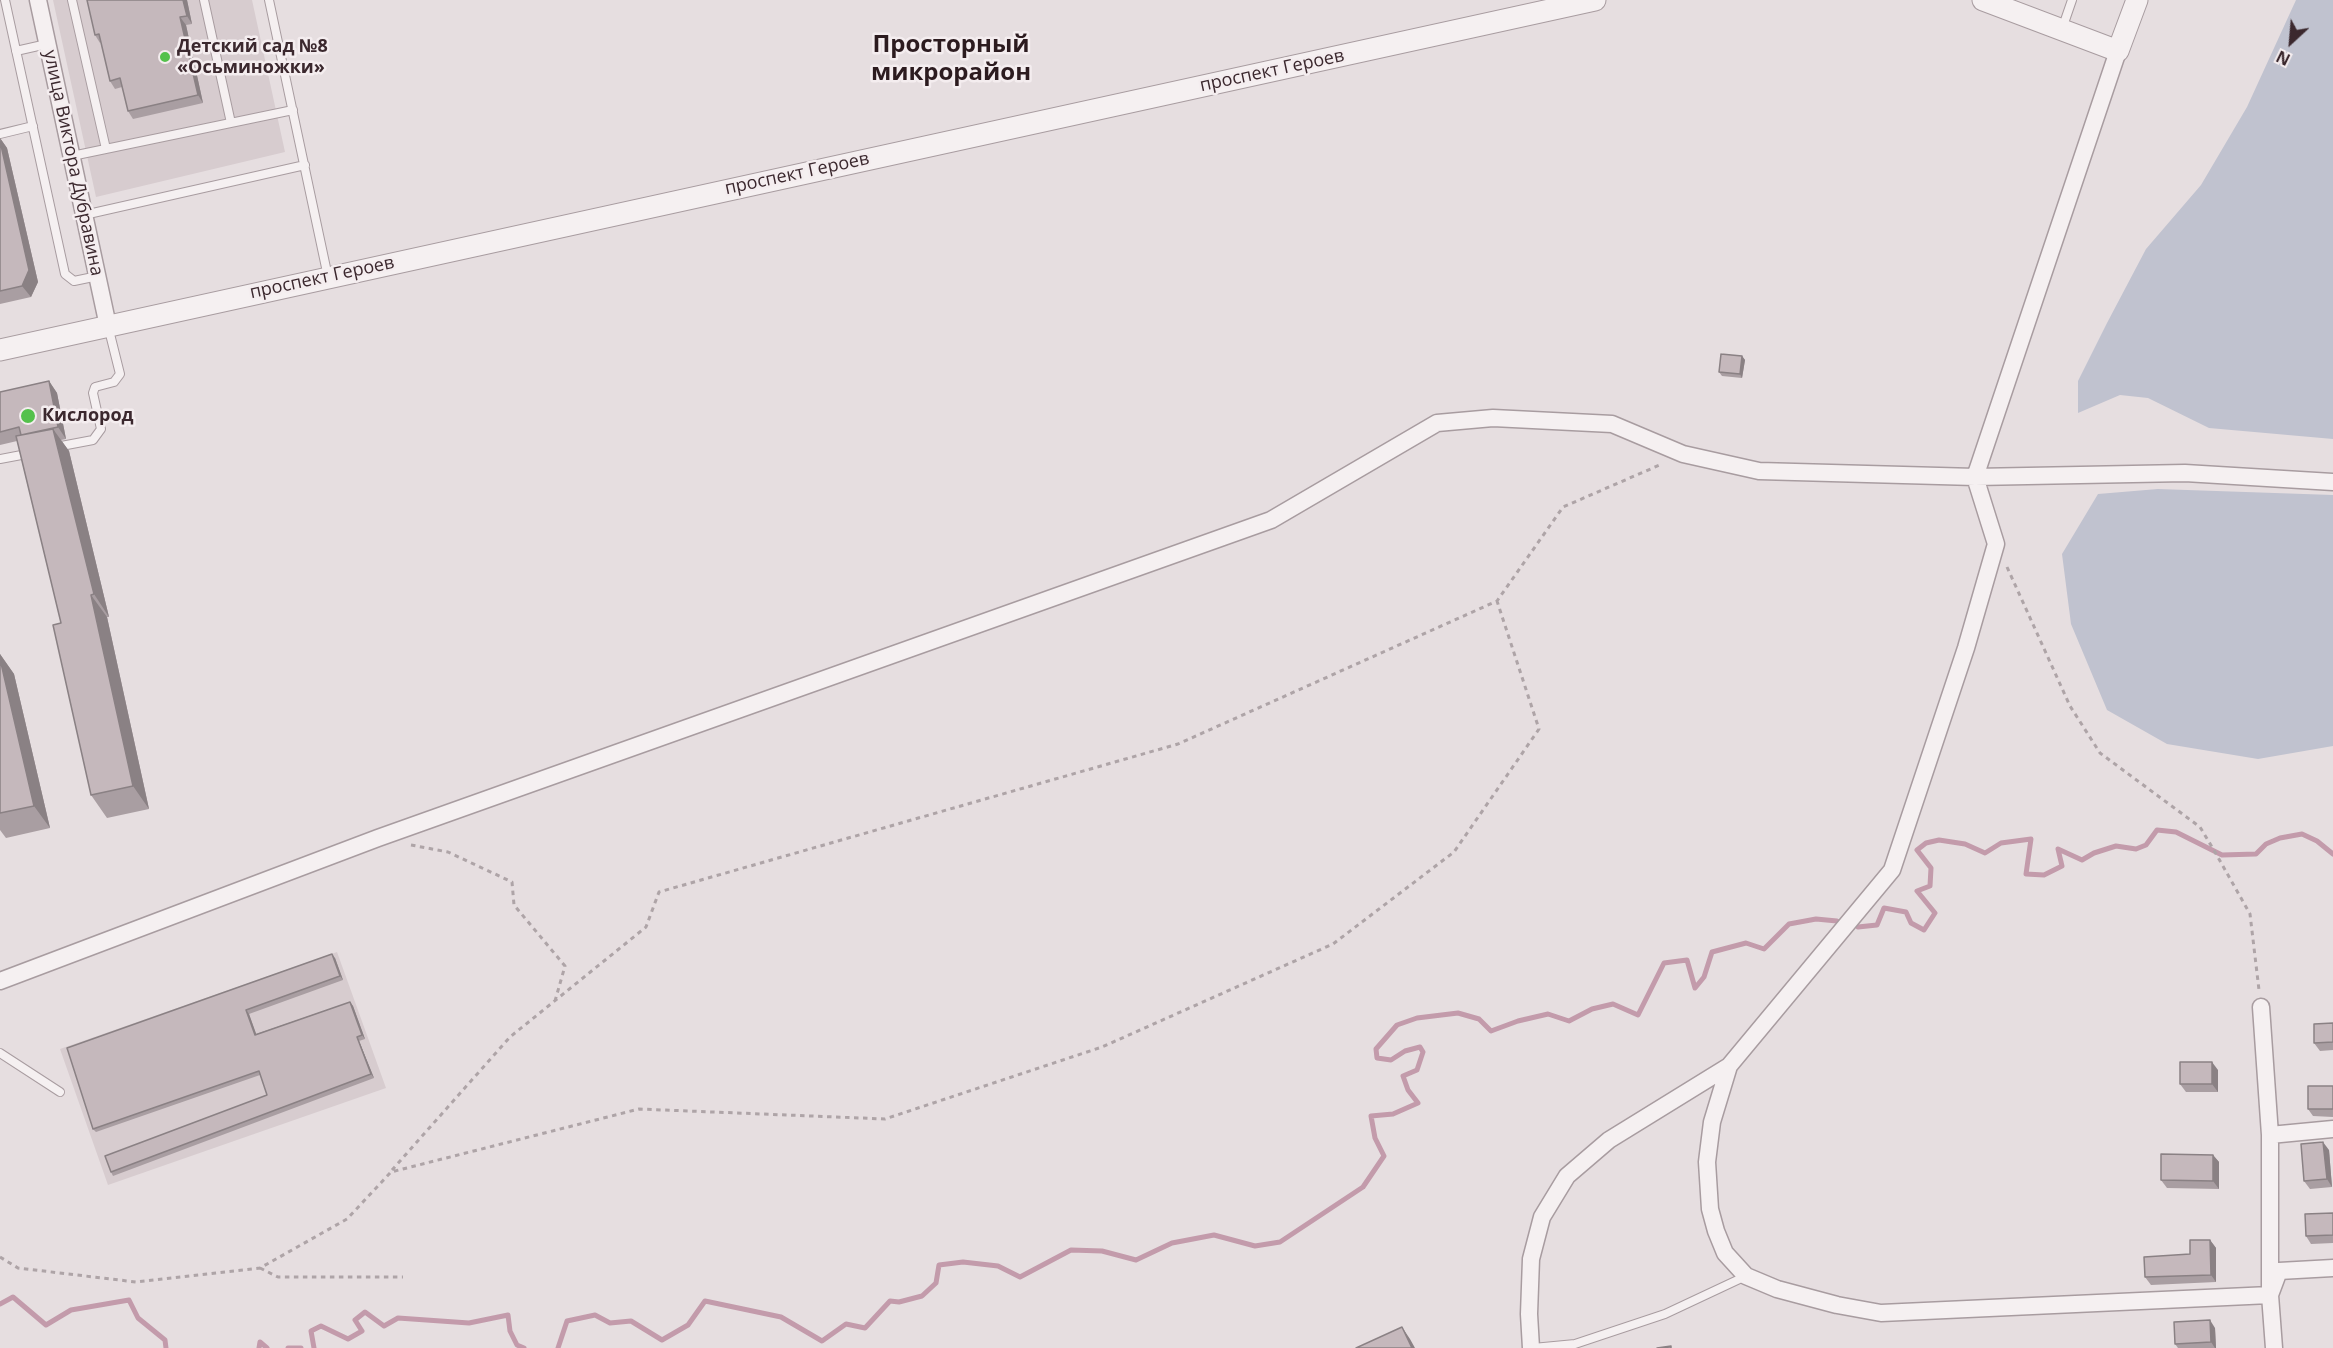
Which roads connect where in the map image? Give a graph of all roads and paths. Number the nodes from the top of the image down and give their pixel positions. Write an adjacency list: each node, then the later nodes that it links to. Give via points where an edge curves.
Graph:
1 (5, 0): 13 (lane)
2 (38, 0): 12 (street, улица Виктора Дубравина)
3 (72, 0): 19 (lane)
4 (204, 0): 16 (lane)
5 (269, 0): 15 (lane)
6 (1594, 0): 10 (street, проспект Героев)
7 (1983, 0): 11 (street)
8 (2072, 0): 11 (lane)
9 (2137, 0): 14 (street)
10 (1561, 4): 24 (street, проспект Героев)
11 (2062, 30): 14 (street)
12 (47, 44): 13 (lane); 20 (street, улица Виктора Дубравина)
13 (16, 51): 17 (lane)
14 (2118, 51): 29 (street)
15 (293, 110): 16 (lane); 21 (lane)
16 (231, 123): 19 (lane)
17 (33, 126): 18 (lane); 23 (lane, via 65,274 74,281)
18 (0, 134)
19 (106, 149): 20 (lane)
20 (72, 156): 22 (street, улица Виктора Дубравина)
21 (304, 165): 22 (lane); 24 (lane)
22 (84, 215): 23 (street, улица Виктора Дубравина)
23 (98, 276): 25 (street, улица Виктора Дубравина)
24 (328, 277): 25 (street, проспект Героев)
25 (108, 326): 26 (street, проспект Героев); 28 (lane, via 120,374 114,382 95,387 101,429 93,440)
26 (0, 350)
27 (1683, 454): 29 (street, via 1759,471); 32 (path, via 1563,507); 34 (street, via 1612,424 1493,418 1437,423 1271,520 378,838)
28 (0, 459)
29 (1975, 477): 30 (street, via 2185,473); 31 (street)
30 (2333, 482)
31 (1996, 544): 36 (path, via 2070,706 2100,753 2200,827 2216,852 2250,914); 38 (street, via 1966,648 1892,870)
32 (1497, 601): 35 (path, via 1178,744 659,892 646,927); 42 (path, via 1539,729 1454,852 1333,944 1102,1047 885,1119 639,1109)
33 (408, 844): 35 (path, via 448,852 512,882 514,905 565,966)
34 (0, 981)
35 (554, 1003): 42 (path, via 510,1037)
36 (2261, 1007): 41 (street)
37 (0, 1053): 39 (lane)
38 (1729, 1066): 46 (street, via 1712,1122 1707,1162 1710,1209 1725,1253); 49 (street, via 1609,1140 1567,1176 1542,1217 1531,1259)
39 (60, 1092)
40 (2333, 1129): 41 (street)
41 (2270, 1135): 48 (street)
42 (391, 1172): 44 (path, via 347,1219)
43 (0, 1257): 44 (path, via 18,1268 136,1282)
44 (260, 1268): 47 (path, via 278,1277)
45 (2333, 1268): 48 (street, via 2278,1271)
46 (1746, 1276): 48 (street, via 1817,1300 1881,1313); 49 (lane, via 1665,1314 1575,1344)
47 (403, 1277)
48 (2270, 1295): 50 (street)
49 (1532, 1348)
50 (2274, 1348)

